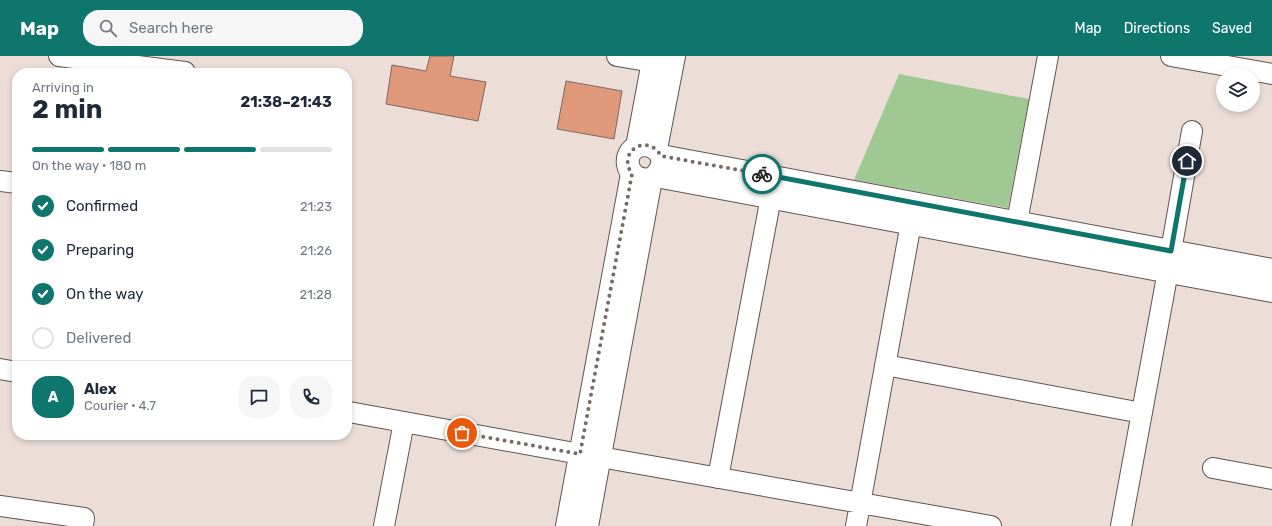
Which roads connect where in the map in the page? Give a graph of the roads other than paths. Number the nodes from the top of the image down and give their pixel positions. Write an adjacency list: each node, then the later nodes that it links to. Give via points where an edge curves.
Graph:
1 (59, 56): 7 (street)
2 (617, 56): 6 (street)
3 (674, 56): 10 (street)
4 (1048, 56): 14 (street)
5 (1171, 56): 8 (street)
6 (653, 59): 10 (street)
7 (186, 67)
8 (1272, 74)
9 (1192, 131): 16 (street)
10 (649, 163): 13 (street); 14 (street); 25 (street)
11 (0, 181): 12 (street)
12 (12, 182)
13 (771, 197): 15 (street); 27 (street)
14 (1017, 222): 16 (street)
15 (911, 224): 16 (street); 19 (street)
16 (1169, 261): 17 (street); 18 (street); 23 (street)
17 (1272, 270)
18 (1272, 291)
19 (885, 365): 23 (street); 29 (street)
20 (0, 369): 21 (street)
21 (12, 371)
22 (352, 413): 24 (street)
23 (1142, 413): 38 (street)
24 (404, 422): 25 (street); 33 (street)
25 (590, 456): 27 (street); 34 (street); 35 (street)
26 (1213, 468): 28 (street)
27 (718, 478): 29 (street)
28 (1272, 479)
29 (860, 502): 31 (street); 36 (street)
30 (0, 506): 32 (street, via 84,518)
31 (949, 522): 37 (street)
32 (83, 526)
33 (384, 526)
34 (567, 526)
35 (587, 526)
36 (856, 526)
37 (990, 526)
38 (1121, 526)

